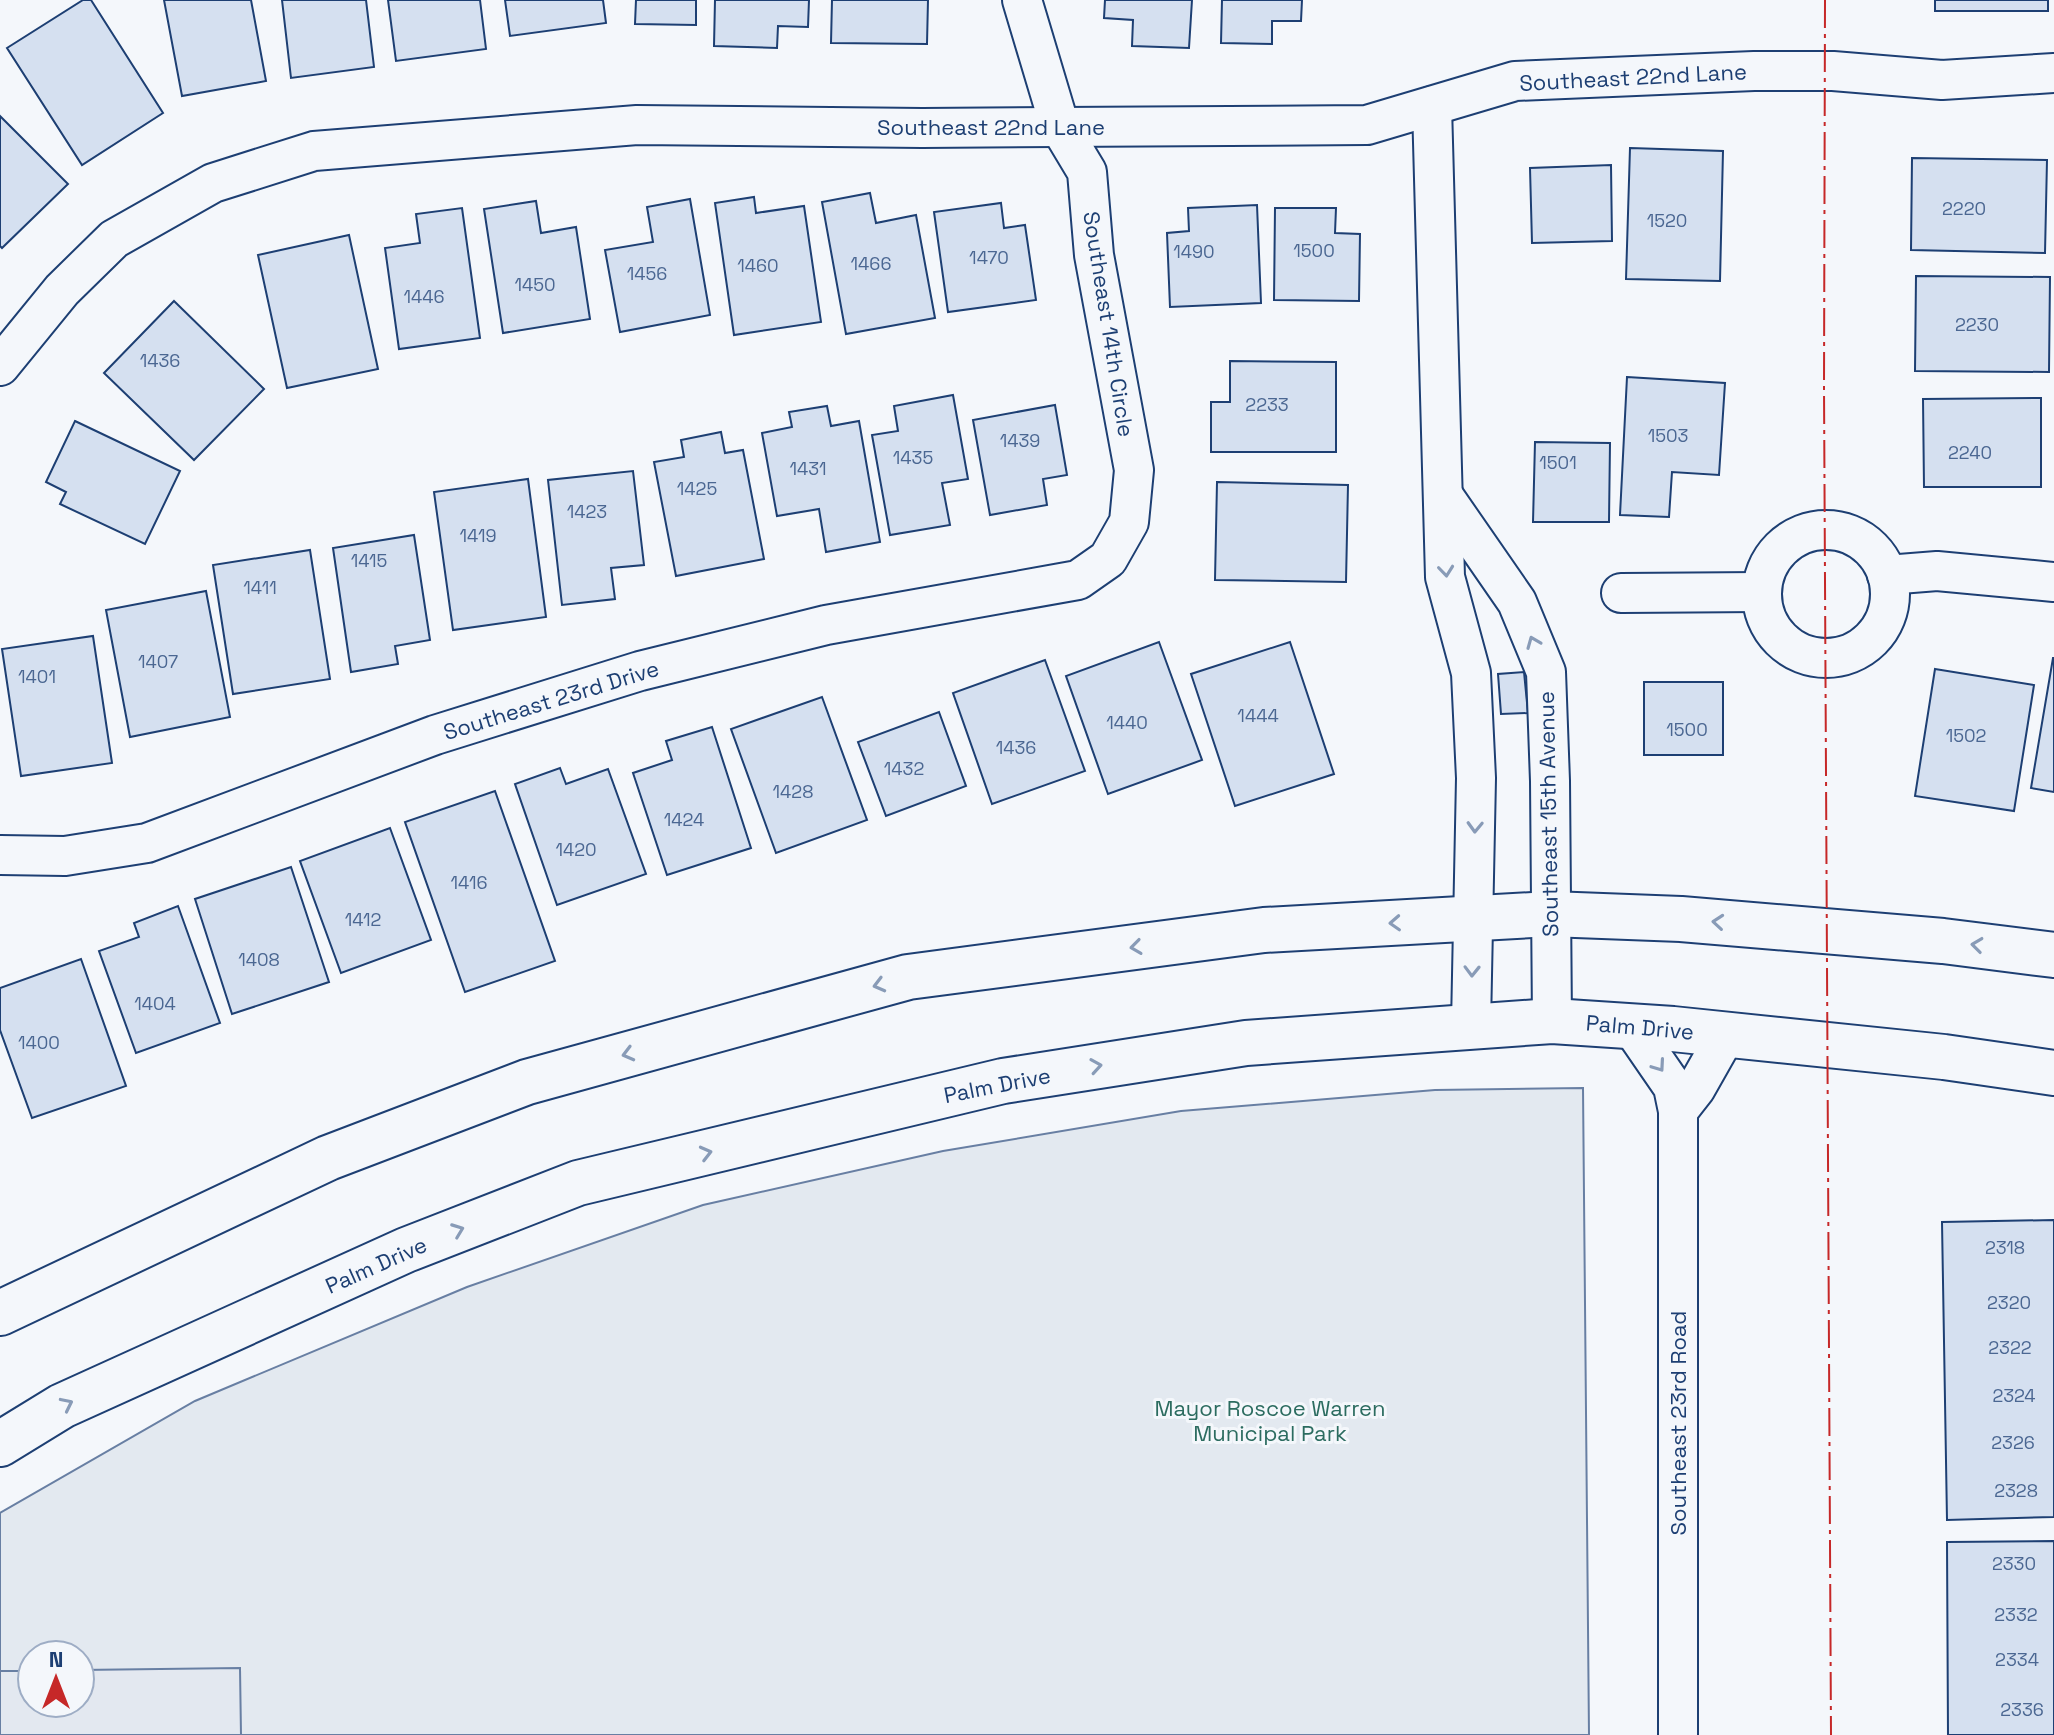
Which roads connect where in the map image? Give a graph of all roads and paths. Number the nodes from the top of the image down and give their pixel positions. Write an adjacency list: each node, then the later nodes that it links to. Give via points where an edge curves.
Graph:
1 (1022, 0): 4 (street, Southeast 14th Circle)
2 (2054, 73): 3 (street, Southeast 22nd Lane, via 1942,80 1754,71 1515,81)
3 (1432, 106): 4 (street, Southeast 22nd Lane, via 1367,125); 6 (street)
4 (1060, 127): 5 (street, Southeast 22nd Lane, via 637,125 314,151 213,183 114,239 62,290); 7 (street, Southeast 14th Circle, via 1087,172 1094,255 1134,470 1129,522)
5 (0, 366)
6 (1441, 493): 13 (street, Southeast 15th Avenue, one-way to 6, via 1546,672 1517,602); 14 (street, one-way to 14, via 1445,577 1471,673 1476,778)
7 (1108, 559): 12 (street, Southeast 23rd Drive, via 1078,580 826,625 640,671 435,735 147,843 65,856)
8 (1887, 575): 9 (street, via 1937,571); 10 (street, via 1865,542 1828,530 1798,537 1774,555); 10 (street, via 1885,619 1855,651 1834,658 1812,657 1774,634)
9 (2054, 582)
10 (1761, 592): 11 (street)
11 (1621, 593)
12 (0, 855)
13 (1550, 914): 14 (main road); 15 (main road, one-way to 13, via 1743,924); 16 (street, Southeast 15th Avenue)
14 (1472, 918): 17 (street, one-way to 17); 22 (main road, one-way to 22, via 1264,930 908,977 527,1082 328,1158)
15 (2054, 955)
16 (1552, 1021): 17 (main road, Palm Drive); 18 (main road, Palm Drive)
17 (1471, 1025): 23 (main road, Palm Drive, one-way to 17, via 62,1406 406,1250 578,1183 1003,1081 1246,1043)
18 (1631, 1026): 19 (main road, Palm Drive); 21 (street, Southeast 23rd Road, one-way to 21, via 1673,1087)
19 (1726, 1035): 20 (main road, Palm Drive); 21 (street)
20 (2054, 1073)
21 (1678, 1111): 24 (street, Southeast 23rd Road)
22 (0, 1313)
23 (0, 1444)
24 (1678, 1735)

